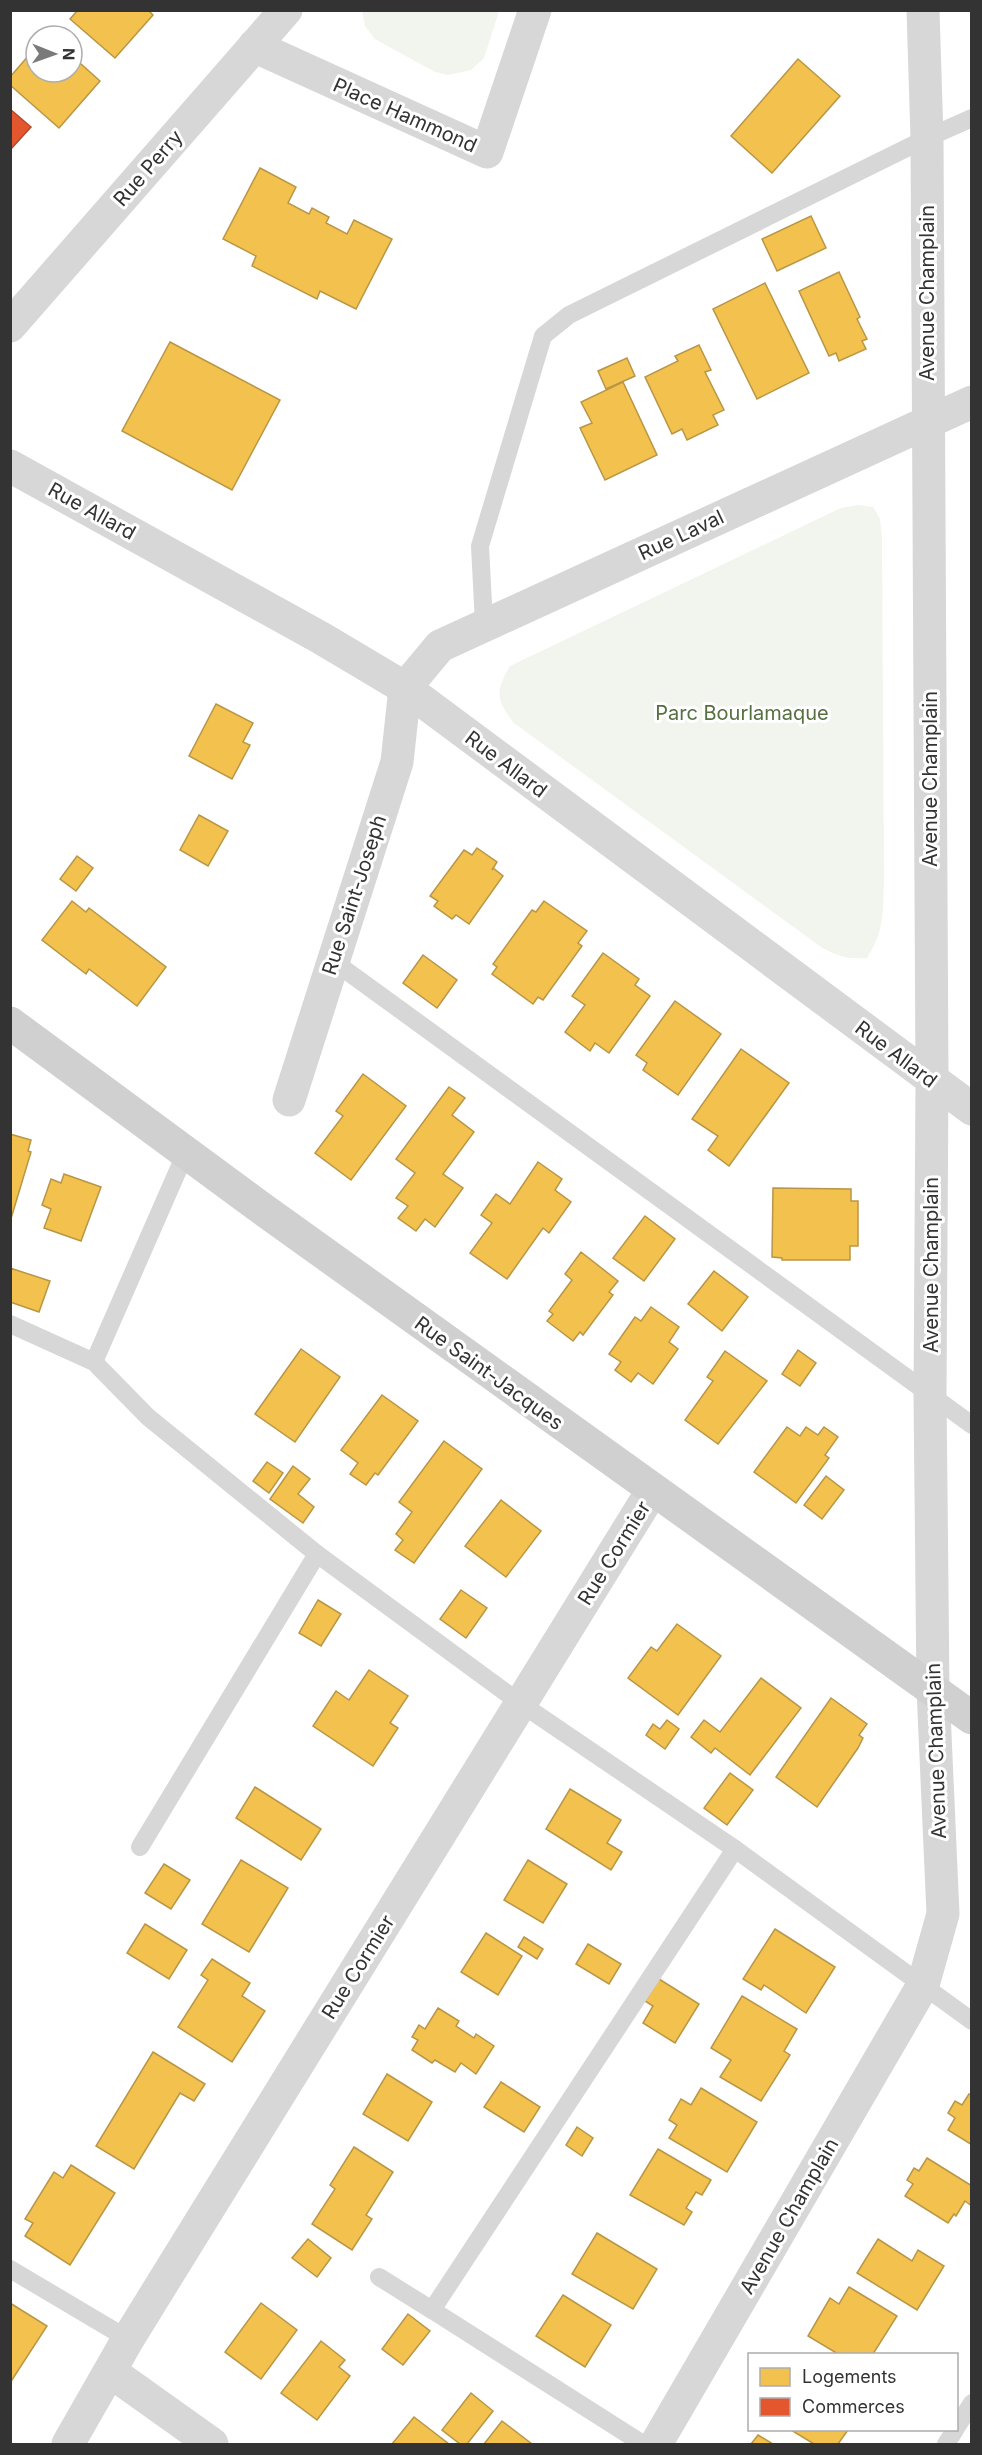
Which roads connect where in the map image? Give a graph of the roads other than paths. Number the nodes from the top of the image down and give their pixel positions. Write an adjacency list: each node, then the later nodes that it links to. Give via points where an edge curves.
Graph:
1 (286, 10): 4 (street, Rue Perry)
2 (535, 10): 4 (street, Place Hammond, via 487,152)
3 (920, 13): 6 (street, Avenue Champlain)
4 (254, 46): 7 (street, Rue Perry)
5 (972, 118): 6 (lane)
6 (927, 138): 9 (street, Avenue Champlain); 11 (lane, via 569,315 543,336 480,546)
7 (10, 326)
8 (972, 402): 9 (street, Rue Laval)
9 (928, 422): 11 (street, Rue Laval); 15 (street, Avenue Champlain)
10 (10, 466): 12 (street, Rue Allard)
11 (484, 624): 12 (street, Rue Laval, via 440,646)
12 (405, 688): 13 (street, Rue Saint-Joseph, via 397,762); 15 (street, Rue Allard)
13 (333, 962): 16 (street, Rue Saint-Joseph); 21 (lane)
14 (10, 1023): 18 (main road, Rue Saint-Jacques)
15 (932, 1081): 17 (street, Rue Allard); 21 (street, Avenue Champlain)
16 (289, 1100)
17 (972, 1109)
18 (186, 1152): 20 (lane); 23 (main road, Rue Saint-Jacques)
19 (10, 1324): 20 (lane)
20 (94, 1362): 24 (lane, via 148,1417)
21 (930, 1394): 22 (lane); 25 (street, Avenue Champlain)
22 (972, 1425)
23 (652, 1491): 25 (main road, Rue Saint-Jacques); 26 (street, Rue Cormier)
24 (317, 1554): 26 (lane); 28 (lane)
25 (933, 1689): 27 (main road, Rue Saint-Jacques); 30 (street, Avenue Champlain, via 943,1914)
26 (520, 1703): 29 (lane); 35 (street, Rue Cormier)
27 (972, 1718)
28 (140, 1847)
29 (735, 1849): 30 (lane); 34 (lane)
30 (922, 1985): 31 (lane); 43 (street, Avenue Champlain)
31 (972, 2021)
32 (10, 2269): 35 (lane)
33 (379, 2277): 34 (lane)
34 (432, 2310): 42 (lane)
35 (128, 2339): 36 (street, Rue Cormier)
36 (111, 2372): 40 (street, Rue Cormier); 41 (street)
37 (972, 2403): 38 (lane)
38 (958, 2426)
39 (955, 2431): 44 (lane)
40 (68, 2445)
41 (212, 2445)
42 (643, 2445)
43 (656, 2445)
44 (946, 2445)

